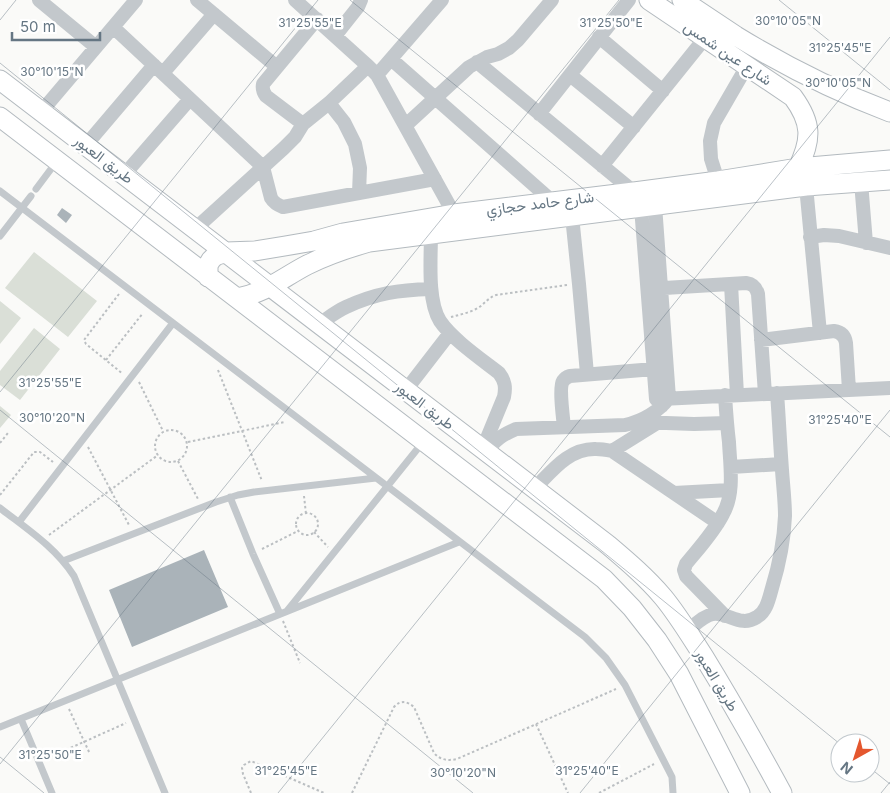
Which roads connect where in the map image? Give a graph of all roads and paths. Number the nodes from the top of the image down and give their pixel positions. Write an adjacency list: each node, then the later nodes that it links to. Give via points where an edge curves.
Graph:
1 (39, 0): 17 (street)
2 (136, 0): 13 (street)
3 (197, 0): 11 (street)
4 (295, 0): 12 (street)
5 (361, 0): 14 (street)
6 (442, 0): 18 (street)
7 (629, 0): 15 (street)
8 (649, 0): 16 (street, شارع عين شمس)
9 (682, 0): 31 (street, شارع عين شمس, via 801,72)
10 (546, 2): 19 (street, via 509,48)
11 (214, 14): 21 (street); 22 (street)
12 (317, 19): 14 (street); 21 (street)
13 (114, 27): 17 (street); 22 (street)
14 (335, 36): 23 (street)
15 (600, 37): 24 (street); 26 (street)
16 (705, 38): 20 (street, شارع عين شمس); 26 (street)
17 (96, 47): 30 (street)
18 (391, 59): 23 (street); 27 (street)
19 (477, 62): 27 (street); 32 (street)
20 (747, 66): 42 (street, شارع عين شمس, via 793,97 802,109 808,138); 46 (street, via 714,123 710,140 711,159)
21 (277, 67): 34 (street, via 263,84 264,94)
22 (159, 69): 28 (street); 37 (street)
23 (373, 70): 29 (street); 35 (street)
24 (570, 75): 32 (street); 36 (street)
25 (0, 80): 30 (street, طريق العبور)
26 (663, 91): 36 (street)
27 (435, 98): 35 (street); 53 (street)
28 (190, 99): 41 (street); 43 (street)
29 (329, 103): 34 (street); 51 (street, via 355,144 360,168)
30 (41, 112): 37 (street, طريق العبور)
31 (890, 112)
32 (539, 114): 40 (street)
33 (0, 117): 39 (street, طريق العبور)
34 (303, 124): 41 (street, via 295,137)
35 (406, 125): 44 (street)
36 (634, 127): 40 (street)
37 (86, 145): 43 (street, طريق العبور)
38 (890, 160): 42 (street, شارع حامد حجازي)
39 (57, 161): 49 (lane); 65 (street, طريق العبور)
40 (602, 166): 54 (street)
41 (264, 167): 51 (street, via 271,198 279,206); 58 (street)
42 (798, 168): 46 (street, شارع حامد حجازي)
43 (124, 175): 58 (street, طريق العبور)
44 (434, 179): 51 (street); 57 (street)
45 (890, 180): 47 (street, شارع حامد حجازي)
46 (718, 181): 54 (street, شارع حامد حجازي)
47 (861, 182): 48 (street, شارع حامد حجازي); 62 (street)
48 (806, 186): 54 (street, شارع حامد حجازي); 61 (street)
49 (36, 189)
50 (0, 191): 55 (lane)
51 (360, 193)
52 (31, 196): 55 (lane)
53 (552, 201): 54 (street, شارع حامد حجازي); 57 (street, شارع حامد حجازي)
54 (644, 201): 56 (street, شارع حامد حجازي); 70 (street)
55 (22, 208): 59 (lane); 68 (lane)
56 (572, 216): 57 (street, شارع حامد حجازي); 66 (street)
57 (455, 222): 60 (street, شارع حامد حجازي); 64 (street, شارع حامد حجازي, via 343,233 285,246)
58 (195, 229): 64 (street, طريق العبور)
59 (1, 233)
60 (431, 233): 69 (street, شارع حامد حجازي, via 348,248 308,264); 71 (street)
61 (810, 237): 62 (street, via 838,236); 78 (street)
62 (866, 244): 63 (street)
63 (890, 248)
64 (226, 252): 65 (street, via 211,260); 69 (street, طريق العبور)
65 (208, 276): 72 (street, طريق العبور)
66 (580, 284): 74 (path, via 496,295 475,310); 83 (street)
67 (731, 284): 70 (street); 79 (street, via 746,283 756,288); 89 (street)
68 (125, 287): 73 (lane); 81 (path, via 84,340)
69 (270, 287): 72 (street, شارع حامد حجازي); 76 (street, طريق العبور)
70 (655, 288): 82 (street); 90 (street)
71 (431, 289): 74 (street, via 433,305); 76 (street, via 401,290 372,296)
72 (236, 298): 101 (street, طريق العبور)
73 (149, 305): 75 (lane); 81 (path)
74 (440, 320): 77 (street)
75 (173, 323): 80 (lane); 84 (lane)
76 (319, 324): 86 (street, طريق العبور)
77 (450, 333): 86 (street); 103 (street, via 504,380 504,397)
78 (820, 333): 79 (street); 87 (street, via 838,332 844,336)
79 (761, 340): 88 (street)
80 (211, 352): 91 (lane); 97 (path)
81 (106, 360): 84 (path)
82 (654, 369): 83 (street); 90 (street)
83 (587, 374): 94 (street, via 570,376 562,382)
84 (132, 376): 96 (path); 99 (lane)
85 (890, 388): 87 (street)
86 (406, 390): 103 (street, طريق العبور)
87 (849, 390): 88 (street)
88 (771, 393): 89 (street); 107 (street)
89 (731, 395): 90 (street); 95 (street)
90 (663, 401): 92 (street)
91 (299, 419): 97 (path); 110 (lane)
92 (637, 422): 93 (street); 94 (street)
93 (657, 423): 95 (street); 104 (street)
94 (564, 427): 103 (street, via 516,429 499,437)
95 (728, 429): 108 (street)
96 (164, 431): 100 (path, via 178,431); 105 (path, via 156,439)
97 (242, 431): 100 (path); 116 (path)
98 (8, 433): 102 (path)
99 (83, 439): 109 (lane); 114 (path)
100 (188, 442): 106 (path, via 187,451)
101 (424, 442): 112 (lane); 156 (street, طريق العبور, via 604,579 632,608 679,674)
102 (0, 443)
103 (485, 450): 113 (street, طريق العبور)
104 (612, 451): 113 (street, via 594,449 577,452 561,461); 117 (street)
105 (158, 455): 106 (path, via 167,462); 114 (path)
106 (178, 461): 120 (path)
107 (781, 464): 108 (street); 134 (street, via 782,546 767,606 746,622)
108 (730, 467): 115 (street)
109 (61, 468): 118 (path, via 40,452 34,452); 123 (lane)
110 (376, 478): 111 (lane); 112 (lane)
111 (303, 486): 116 (lane); 122 (path)
112 (387, 486): 129 (lane); 130 (lane)
113 (535, 488): 135 (street, طريق العبور, via 637,569)
114 (110, 490): 127 (path); 128 (path)
115 (730, 490): 117 (street); 124 (street)
116 (266, 491): 119 (lane)
117 (674, 493): 124 (street)
118 (0, 495)
119 (230, 497): 120 (lane); 131 (lane)
120 (202, 507): 127 (lane)
121 (0, 508): 123 (lane)
122 (306, 514): 125 (path, via 298,520); 126 (path, via 316,518 318,526)
123 (19, 522): 128 (lane)
124 (718, 523): 134 (street, via 684,570)
125 (299, 530): 126 (path, via 308,535); 131 (path)
126 (314, 532): 130 (path)
127 (134, 534): 132 (lane)
128 (42, 540): 132 (lane)
129 (459, 542): 133 (lane); 138 (lane, via 585,638 606,658)
130 (334, 553): 133 (lane)
131 (253, 554): 133 (lane)
132 (63, 561): 137 (lane, via 74,576)
133 (284, 613): 136 (path); 137 (lane)
134 (725, 616): 135 (street, via 707,616)
135 (687, 630): 157 (street, طريق العبور)
136 (300, 663)
137 (118, 680): 139 (lane); 141 (lane)
138 (625, 685): 142 (path); 146 (lane)
139 (66, 701): 140 (lane); 144 (path)
140 (21, 719): 143 (lane); 147 (lane)
141 (135, 720): 144 (path); 149 (lane)
142 (536, 724): 152 (path, via 457,759 446,760 434,753 414,707 402,702 394,707); 153 (path)
143 (0, 727)
144 (84, 742): 145 (path); 147 (path)
145 (90, 754)
146 (663, 760): 154 (path); 155 (lane, via 672,777)
147 (39, 762): 148 (lane)
148 (52, 793)
149 (165, 793)
150 (250, 793): 151 (path, via 242,771 250,761)
151 (324, 793)
152 (352, 793)
153 (568, 793)
154 (599, 793)
155 (673, 793)
156 (740, 793)
157 (782, 793)

